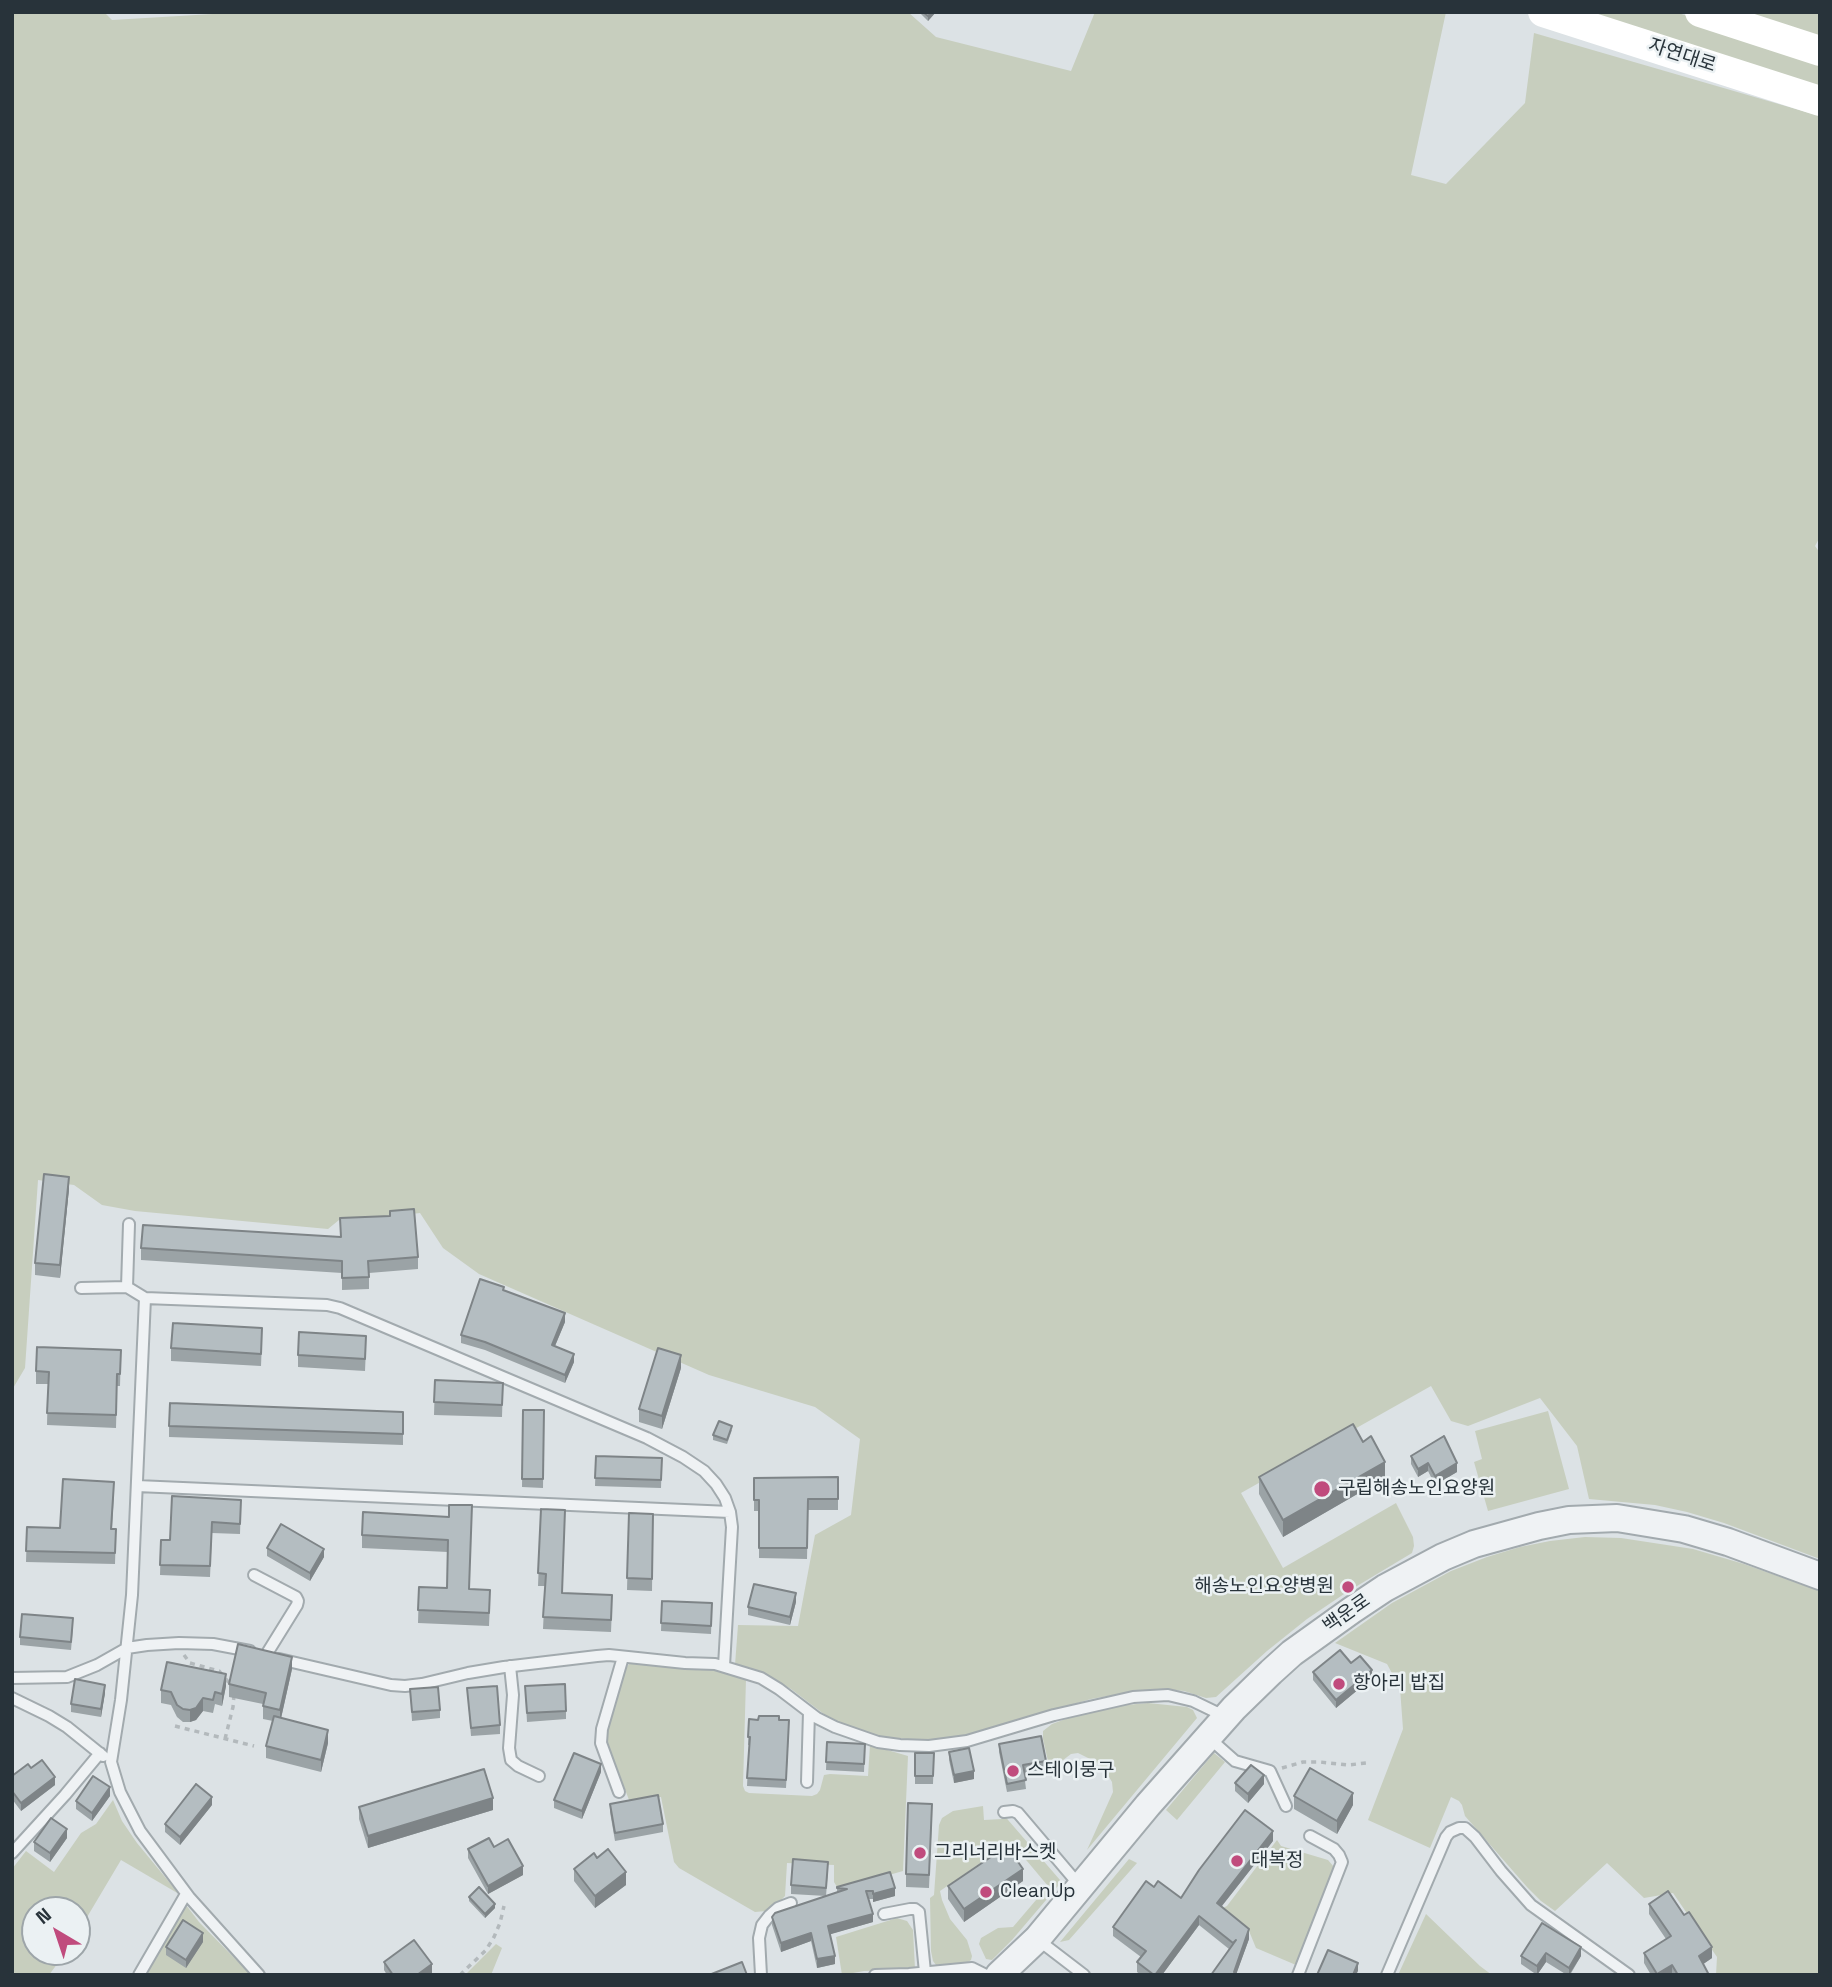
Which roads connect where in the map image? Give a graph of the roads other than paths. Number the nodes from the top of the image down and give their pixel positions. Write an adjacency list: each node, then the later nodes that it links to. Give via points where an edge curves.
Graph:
1 (1543, 12): 4 (main road, 자연대로)
2 (1700, 12): 3 (main road)
3 (1820, 51)
4 (1820, 101)
5 (129, 1224): 6 (lane)
6 (127, 1287): 7 (lane); 8 (lane)
7 (81, 1288)
8 (145, 1298): 9 (lane); 10 (lane, via 327,1305 351,1311 683,1457 716,1484)
9 (137, 1486): 10 (lane); 13 (lane)
10 (730, 1512): 17 (lane)
11 (254, 1575): 14 (lane, via 298,1601)
12 (1820, 1576): 21 (street, 백운로, via 1728,1542 1649,1521 1592,1518 1539,1526 1464,1548 1385,1588 1293,1653)
13 (127, 1648): 14 (lane, via 213,1644); 18 (lane, via 67,1677); 24 (lane)
14 (266, 1655): 16 (lane, via 405,1686)
15 (622, 1657): 16 (lane); 17 (lane); 27 (lane, via 601,1743)
16 (510, 1666): 25 (lane, via 512,1760)
17 (723, 1666): 20 (lane, via 761,1678)
18 (12, 1678)
19 (12, 1698): 23 (lane, via 58,1721)
20 (809, 1712): 21 (lane, via 878,1742 929,1746 967,1741 1133,1697 1168,1695); 26 (lane)
21 (1226, 1717): 22 (street, 백운로)
22 (1208, 1737): 28 (lane, via 1235,1760 1270,1772); 32 (street, 백운로)
23 (100, 1753): 24 (lane); 31 (lane)
24 (111, 1762): 33 (lane, via 128,1811)
25 (539, 1776)
26 (807, 1782)
27 (619, 1792)
28 (1286, 1806)
29 (1004, 1812): 32 (lane, via 1018,1813)
30 (1310, 1836): 45 (lane, via 1334,1849 1342,1861)
31 (12, 1853)
32 (1080, 1886): 36 (street, 백운로)
33 (186, 1894): 38 (lane); 39 (lane)
34 (791, 1903): 40 (lane, via 778,1908 762,1925)
35 (884, 1914): 37 (lane, via 910,1909 919,1912)
36 (1037, 1939): 43 (street, 백운로); 44 (lane)
37 (925, 1972): 41 (lane); 42 (lane, via 972,1968)
38 (139, 1975)
39 (259, 1975)
40 (761, 1975)
41 (875, 1975)
42 (986, 1975)
43 (999, 1975)
44 (1084, 1975)
45 (1298, 1975)
46 (1387, 1975): 47 (lane, via 1443,1843 1450,1832 1460,1828 1475,1837 1531,1905)
47 (1629, 1975)

